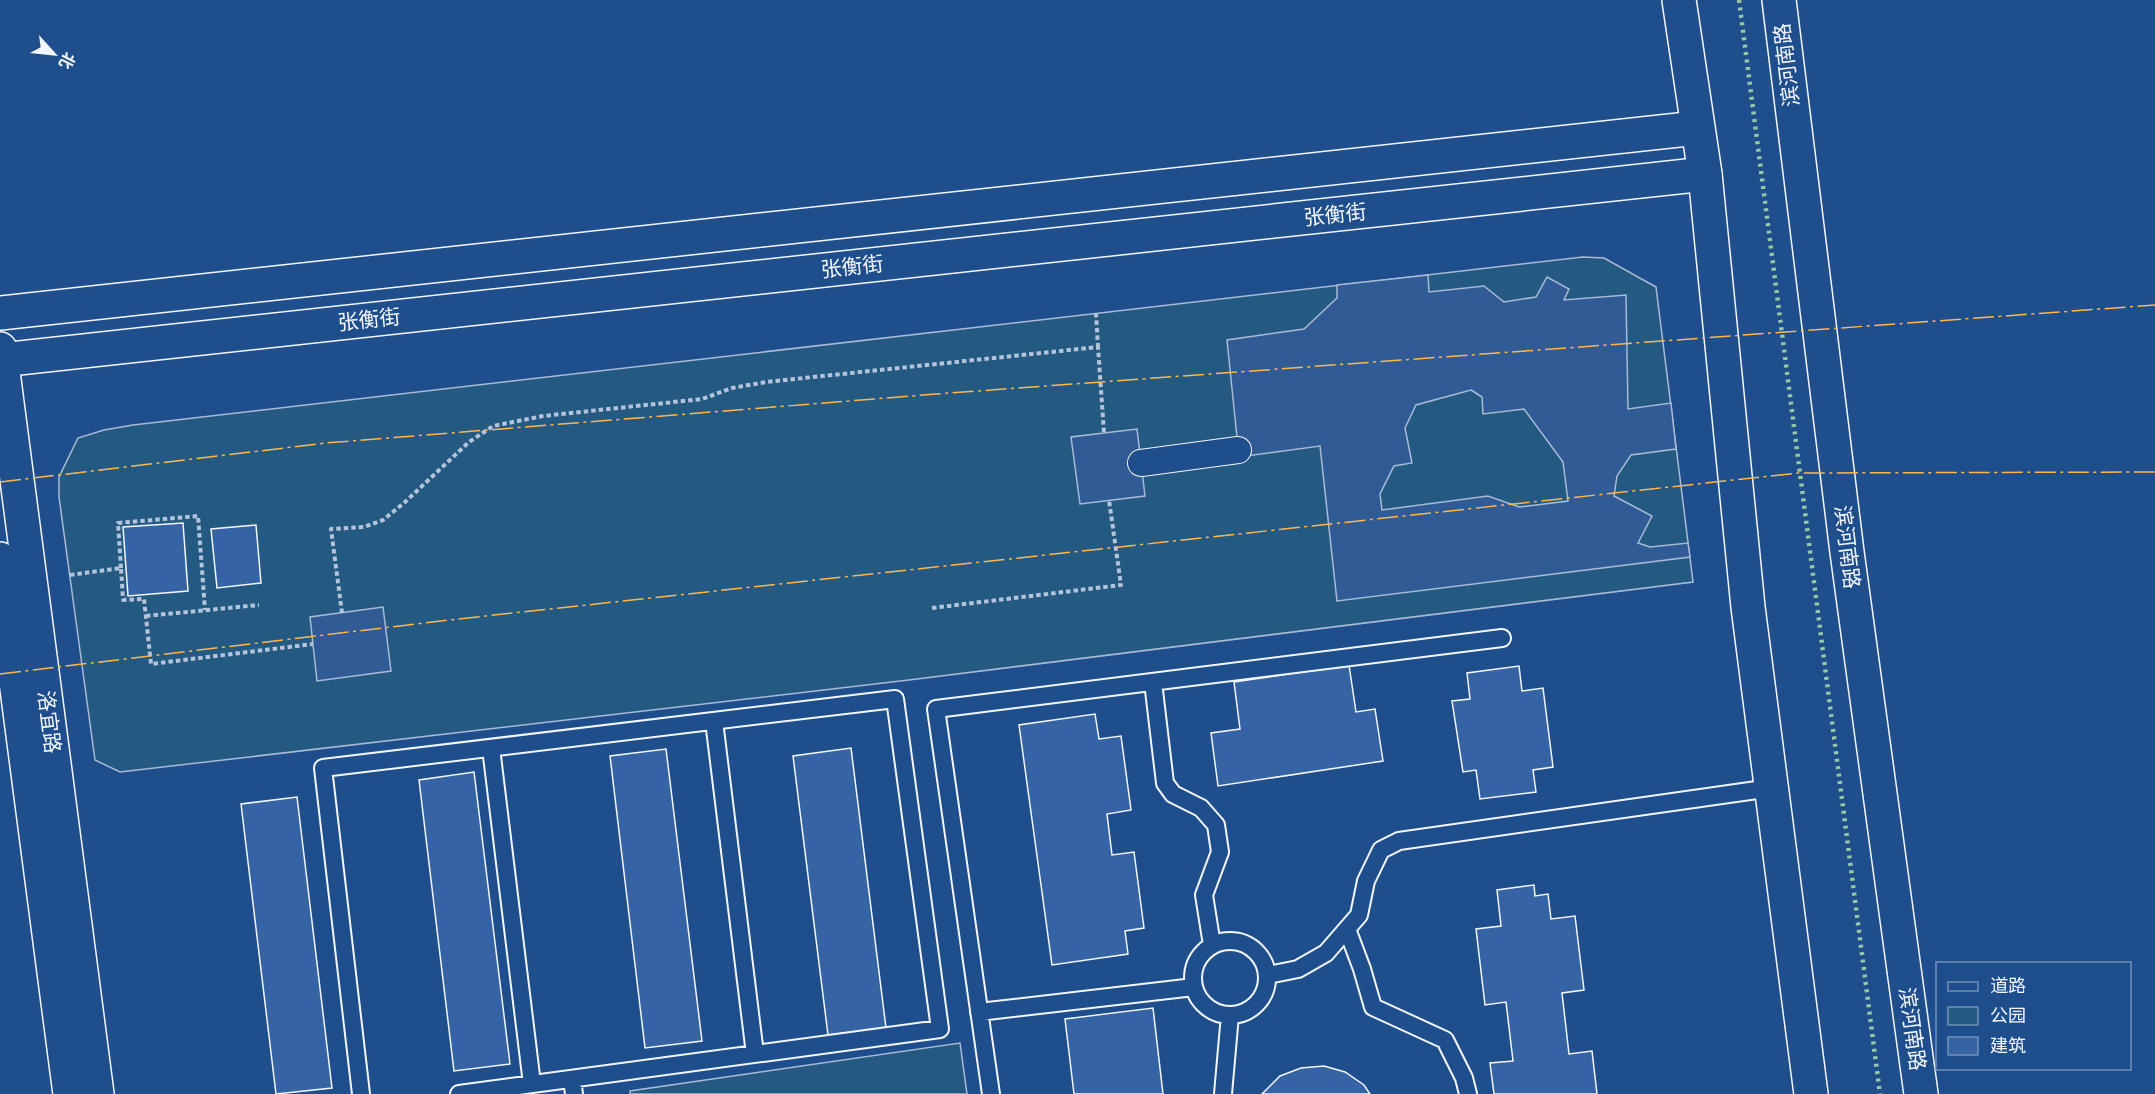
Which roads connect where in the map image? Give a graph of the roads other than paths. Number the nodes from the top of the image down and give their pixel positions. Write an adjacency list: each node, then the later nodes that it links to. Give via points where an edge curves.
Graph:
1 (1679, 0): 3 (main road)
2 (1779, 0): 32 (main road, 滨河南路, via 1847,552)
3 (1697, 128): 4 (main road); 5 (main road)
4 (1705, 174): 6 (main road, 张衡街); 14 (main road, via 1748,607)
5 (0, 313)
6 (1, 356): 25 (main road, 洛宜路)
7 (1238, 450): 8 (street)
8 (1141, 463)
9 (0, 558): 24 (main road, 洛宜路)
10 (1502, 638): 11 (lane)
11 (1153, 682): 16 (lane, via 1165,783 1173,794 1201,807 1216,825 1220,852 1204,895); 19 (lane, via 936,709)
12 (714, 721): 13 (lane); 21 (lane); 21 (lane, via 895,699 940,1029)
13 (491, 748): 22 (lane); 26 (lane, via 323,768)
14 (1771, 788): 15 (lane, via 1399,841 1381,850 1366,881 1359,915); 31 (main road)
15 (1347, 929): 17 (lane, via 1326,953 1308,964); 30 (lane, via 1374,1006 1445,1041)
16 (1212, 945): 17 (lane, via 1236,941 1248,945 1258,952); 18 (lane, via 1196,963)
17 (1268, 975): 20 (lane, via 1261,999 1253,1008)
18 (1194, 987): 19 (lane); 20 (lane, via 1207,1007)
19 (979, 1012): 28 (lane)
20 (1230, 1015): 29 (lane)
21 (755, 1054): 23 (lane)
22 (532, 1084): 23 (lane); 27 (lane)
23 (573, 1086)
24 (70, 1094)
25 (97, 1094)
26 (361, 1094)
27 (459, 1094)
28 (991, 1094)
29 (1223, 1094)
30 (1468, 1094)
31 (1811, 1094)
32 (1921, 1094)

